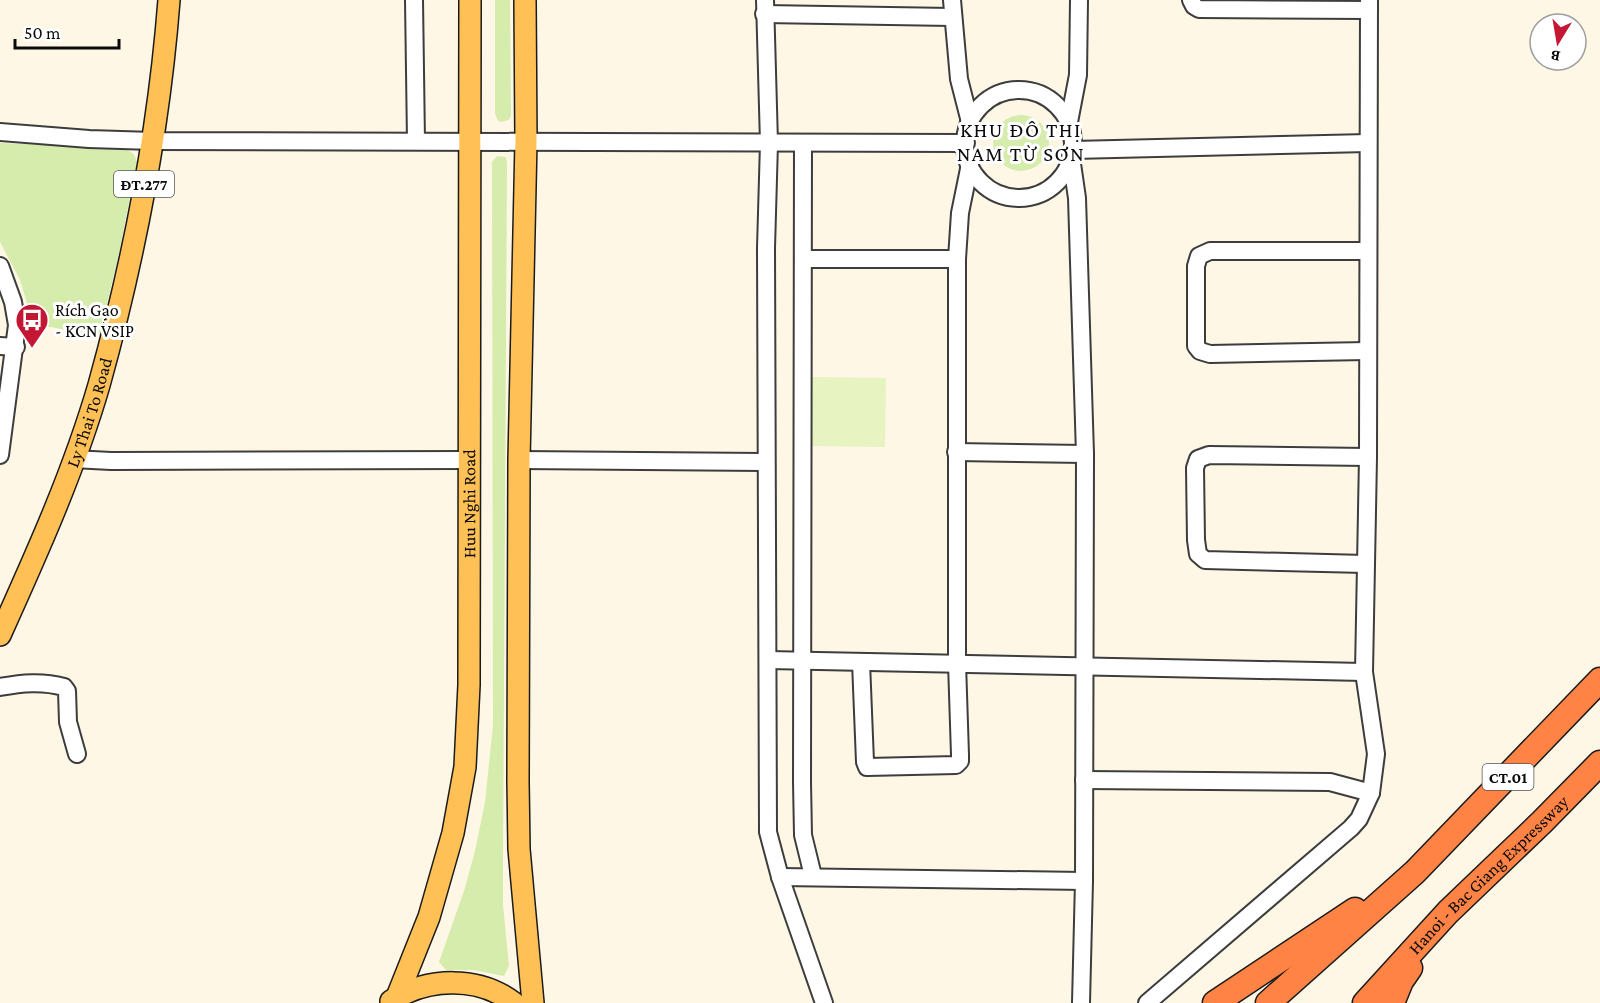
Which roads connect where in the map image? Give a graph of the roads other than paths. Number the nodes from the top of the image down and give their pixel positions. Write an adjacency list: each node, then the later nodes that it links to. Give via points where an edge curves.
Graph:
1 (169, 0): 13 (main road, Ly Thai To Road / ĐT.277)
2 (414, 0): 14 (street)
3 (470, 0): 15 (main road, Huu Nghi Road)
4 (525, 0): 16 (main road)
5 (1079, 0): 11 (street, via 1078,75)
6 (1191, 0): 7 (street, via 1199,9)
7 (1369, 5): 19 (street)
8 (764, 7): 9 (street); 17 (street)
9 (952, 8): 10 (street, via 959,79)
10 (970, 122): 11 (street, via 988,100 1015,90 1043,96); 18 (street)
11 (1069, 122): 21 (street)
12 (0, 132): 13 (street)
13 (153, 141): 14 (street); 33 (main road, Ly Thai To Road / ĐT.277, via 114,326)
14 (416, 141): 15 (street)
15 (471, 141): 16 (street); 34 (main road, Huu Nghi Road)
16 (526, 141): 17 (street); 35 (main road)
17 (769, 143): 20 (street); 36 (street)
18 (966, 143): 20 (street); 22 (street)
19 (1368, 143): 21 (street); 23 (street)
20 (803, 144): 24 (street)
21 (1072, 154): 22 (street, via 1056,183 1025,197 994,191 980,180); 30 (street, via 1077,198)
22 (970, 164): 25 (street, via 960,213)
23 (1368, 251): 28 (street); 28 (street, via 1209,251 1199,256 1196,266 1196,346 1200,351)
24 (803, 259): 25 (street); 40 (street)
25 (957, 259): 29 (street)
26 (0, 266): 27 (street, via 17,325)
27 (8, 347): 31 (street)
28 (1367, 351): 32 (street)
29 (956, 452): 30 (street); 42 (street)
30 (1085, 454): 43 (street)
31 (0, 455)
32 (1368, 457): 37 (street); 37 (street, via 1209,455 1198,459 1195,468 1196,540 1198,554 1205,560)
33 (74, 459): 34 (street); 38 (main road, Ly Thai To Road / ĐT.277)
34 (469, 460): 56 (main road, Huu Nghi Road, via 465,766 453,833 427,924)
35 (519, 460): 36 (street); 58 (main road, via 519,838)
36 (766, 462): 39 (street)
37 (1365, 564): 44 (street)
38 (0, 635)
39 (768, 660): 40 (street); 53 (street, via 768,832)
40 (803, 661): 41 (street); 52 (street, via 803,835)
41 (861, 662): 42 (street); 42 (street, via 865,762 874,769 956,765 960,761)
42 (957, 663): 43 (street)
43 (1086, 668): 44 (street); 49 (street)
44 (1364, 672): 50 (street, via 1376,754)
45 (1600, 680): 51 (highway, CT.01)
46 (0, 687): 47 (street, via 33,682 64,687)
47 (77, 754)
48 (1600, 763): 55 (highway, Hanoi - Bac Giang Expressway, via 1448,912 1401,981)
49 (1084, 780): 50 (street, via 1330,782); 54 (street)
50 (1371, 793): 61 (street, via 1351,828)
51 (1415, 872): 62 (highway, CT.01); 63 (highway, CT.01)
52 (813, 876): 53 (street); 54 (street)
53 (780, 877): 59 (street)
54 (1084, 881): 60 (street)
55 (1378, 999)
56 (392, 1000): 57 (main road, via 425,985 460,982 494,991)
57 (514, 1003)
58 (533, 1003)
59 (824, 1003)
60 (1081, 1003)
61 (1147, 1003)
62 (1215, 1003)
63 (1268, 1003)

